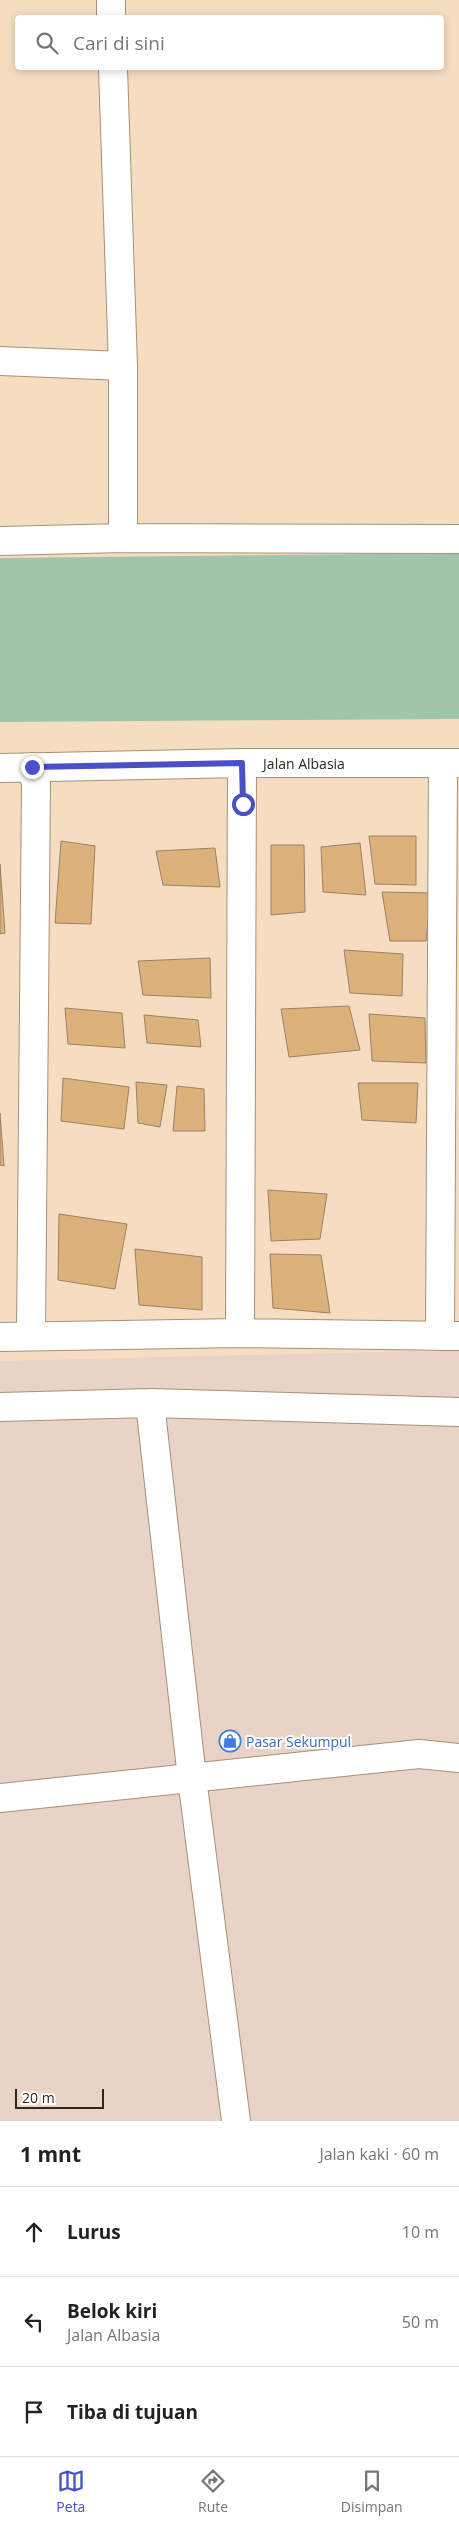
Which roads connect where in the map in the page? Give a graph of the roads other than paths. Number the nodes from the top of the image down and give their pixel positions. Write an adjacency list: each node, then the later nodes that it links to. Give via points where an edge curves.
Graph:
1 (110, 0): 2 (street)
2 (111, 15)
3 (113, 70): 5 (street)
4 (0, 361): 5 (street)
5 (123, 366): 6 (street)
6 (122, 538): 7 (street); 8 (street)
7 (459, 539)
8 (0, 541)
9 (242, 763): 10 (street, Jalan Albasia); 11 (street, Jalan Albasia); 13 (street)
10 (451, 763): 15 (street)
11 (32, 767): 12 (street, Jalan Albasia); 14 (street, via 36,784)
12 (0, 768)
13 (240, 1333): 14 (street); 15 (street)
14 (31, 1335): 16 (street)
15 (450, 1336)
16 (0, 1337)
17 (150, 1403): 18 (street); 19 (street); 21 (street)
18 (0, 1407)
19 (459, 1412)
20 (459, 1758): 21 (street, via 418,1754)
21 (192, 1778): 22 (street); 23 (street)
22 (0, 1798)
23 (236, 2121)

